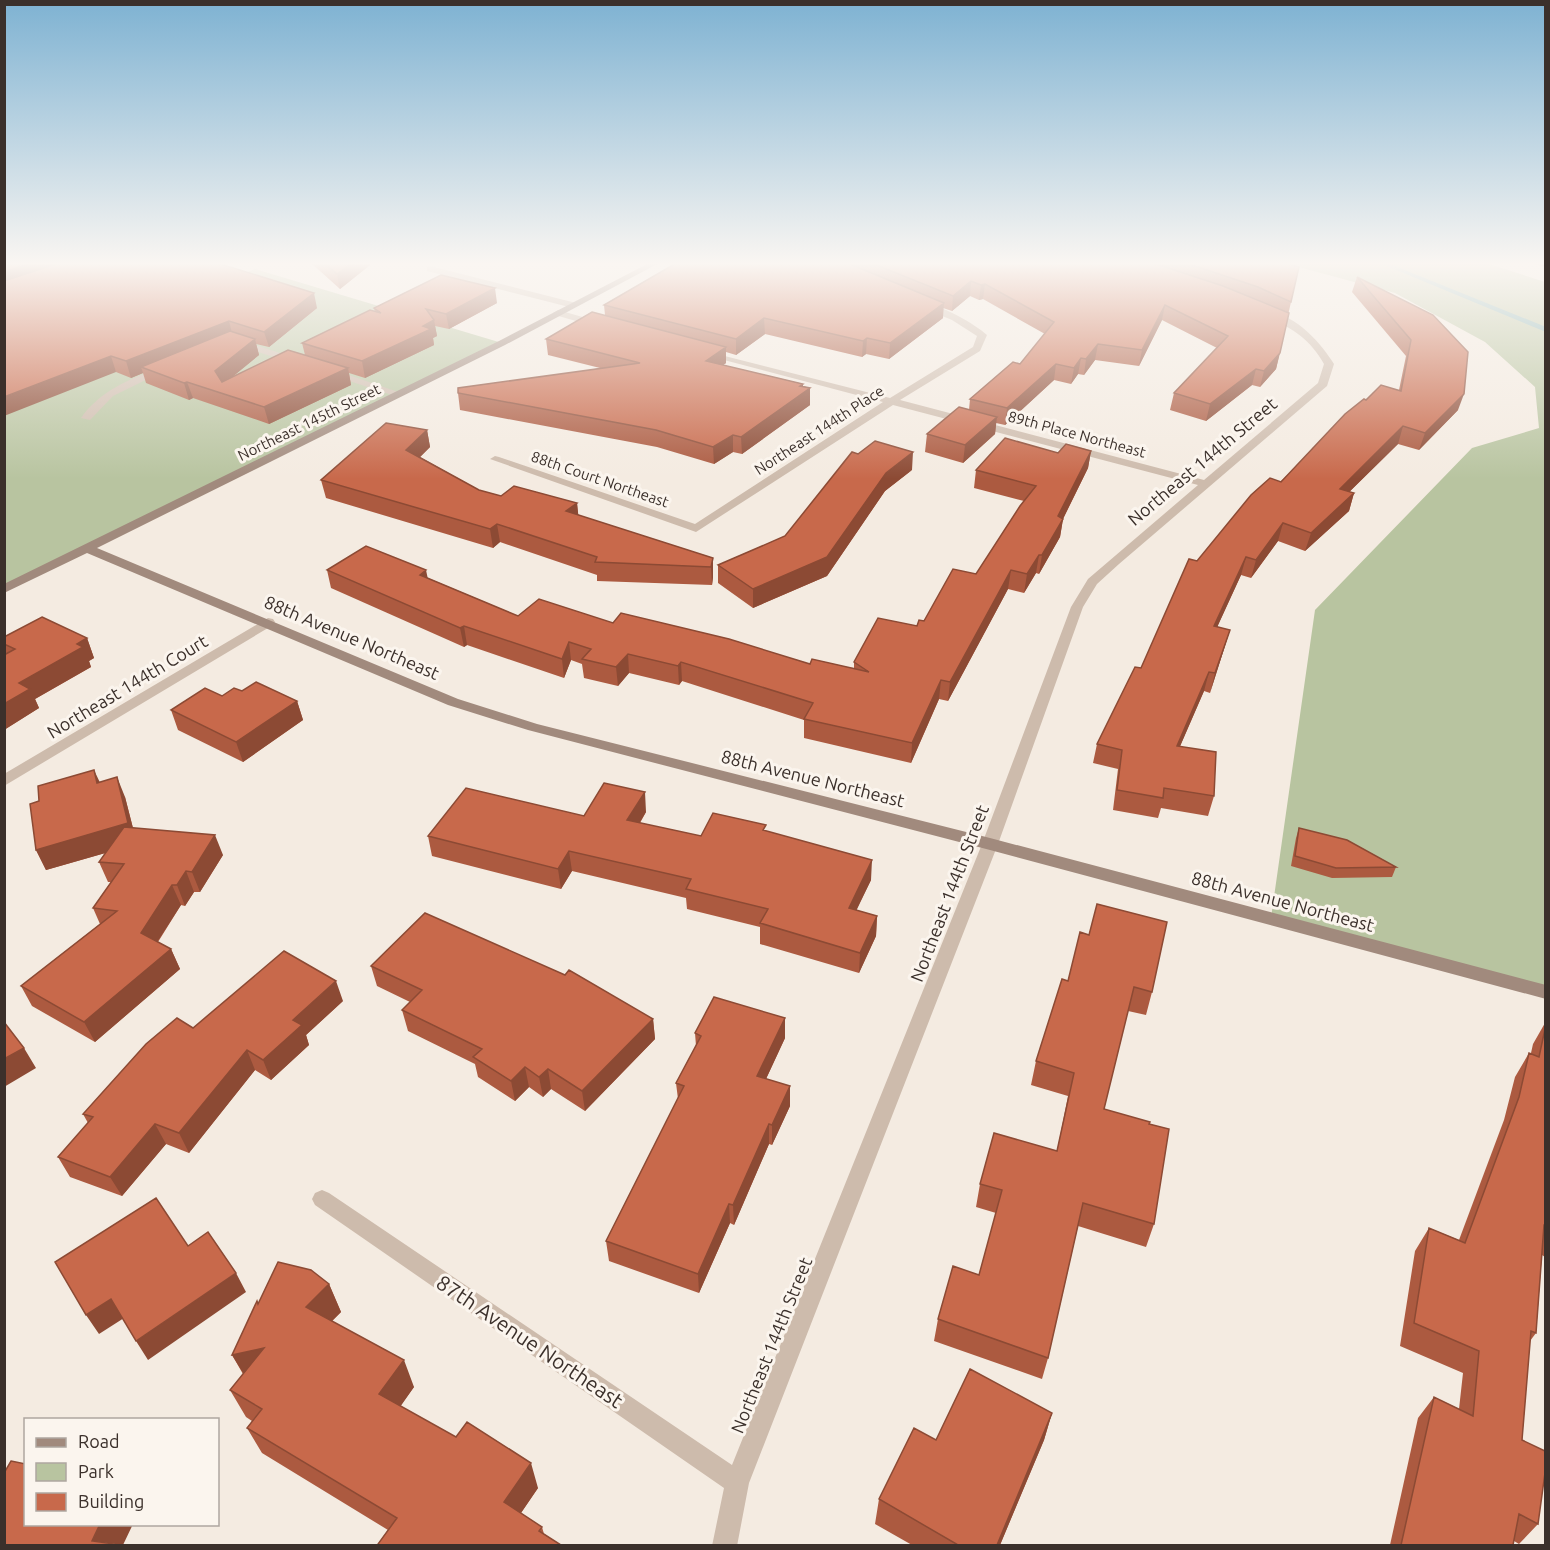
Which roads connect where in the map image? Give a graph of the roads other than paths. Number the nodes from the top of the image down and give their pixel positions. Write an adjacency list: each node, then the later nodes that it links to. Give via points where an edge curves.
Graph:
1 (516, 334): 9 (street, Northeast 145th Street)
2 (981, 334): 10 (street, Northeast 144th Place, via 977,350)
3 (1306, 334): 13 (street, Northeast 144th Street, via 1317,343 1329,364 1323,384)
4 (224, 345): 6 (street, via 234,342)
5 (696, 350): 10 (street, 89th Place Northeast)
6 (307, 365)
7 (170, 367): 11 (street, via 115,390 93,406)
8 (318, 368): 9 (street)
9 (399, 394): 15 (street, Northeast 145th Street)
10 (892, 401): 13 (street, 89th Place Northeast); 14 (street, Northeast 144th Place)
11 (86, 418)
12 (495, 459): 14 (street, 88th Court Northeast)
13 (1207, 484): 19 (street, Northeast 144th Street, via 1092,582 1077,607)
14 (696, 528)
15 (88, 549): 16 (street, Northeast 145th Street); 17 (street, 88th Avenue Northeast)
16 (4, 589)
17 (268, 622): 18 (street, Northeast 144th Court); 19 (street, 88th Avenue Northeast, via 453,702 533,727)
18 (4, 781)
19 (990, 844): 20 (street, 88th Avenue Northeast); 22 (street, Northeast 144th Street)
20 (1545, 992)
21 (322, 1199): 22 (street, 87th Avenue Northeast)
22 (737, 1483): 23 (street, Northeast 144th Street)
23 (724, 1545)

